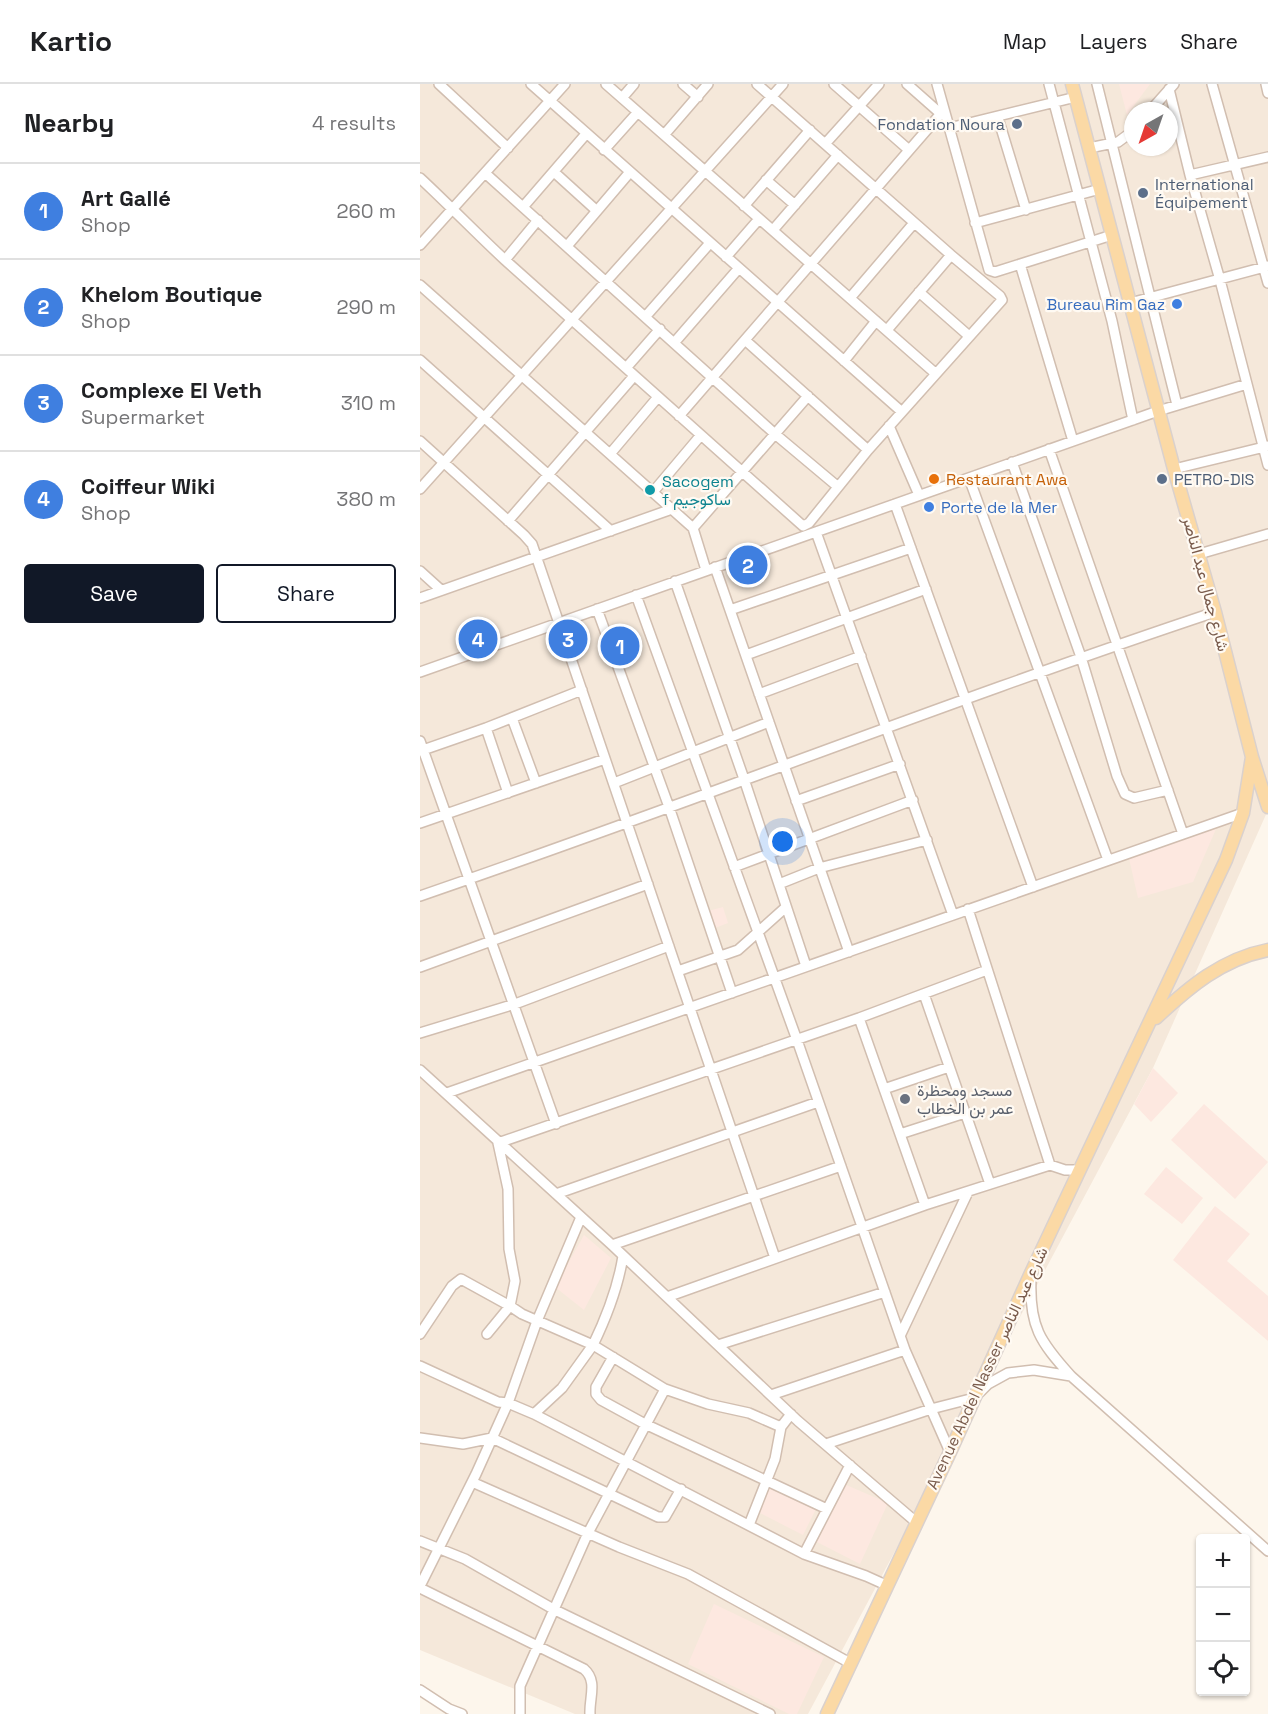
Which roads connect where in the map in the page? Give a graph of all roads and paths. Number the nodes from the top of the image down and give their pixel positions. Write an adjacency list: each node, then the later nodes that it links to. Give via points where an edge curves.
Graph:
1 (439, 84): 39 (street)
2 (531, 84): 25 (street)
3 (565, 84): 25 (street)
4 (606, 84): 24 (street)
5 (634, 84): 24 (street)
6 (683, 84): 22 (street)
7 (708, 84): 22 (street)
8 (757, 84): 21 (street)
9 (783, 84): 21 (street)
10 (834, 84): 28 (street)
11 (879, 84): 28 (street)
12 (907, 84): 30 (street)
13 (937, 84): 30 (street)
14 (1049, 84): 27 (street)
15 (1072, 84): 23 (main road, شارع جمال عبد الناصر)
16 (1096, 84): 37 (street)
17 (1212, 84): 45 (street)
18 (1266, 84): 20 (street)
19 (1172, 87): 26 (street); 50 (street)
20 (1268, 93)
21 (771, 96): 33 (street); 46 (street)
22 (698, 97): 35 (street)
23 (1076, 97): 27 (street); 40 (main road, شارع جمال عبد الناصر)
24 (622, 98): 29 (street)
25 (550, 101): 34 (street); 39 (street)
26 (1158, 102)
27 (1054, 103): 31 (street); 55 (street)
28 (859, 106): 38 (street); 42 (street)
29 (638, 112): 35 (street); 41 (street)
30 (942, 112): 32 (street); 42 (street)
31 (998, 118): 32 (street); 61 (street)
32 (949, 128): 66 (street)
33 (810, 130): 38 (street); 52 (street)
34 (586, 134): 41 (street); 47 (street)
35 (664, 135): 46 (street)
36 (1124, 138): 37 (street)
37 (1112, 143): 40 (street); 86 (street)
38 (825, 144): 43 (street)
39 (508, 148): 49 (street)
40 (1089, 148): 54 (main road, شارع جمال عبد الناصر)
41 (604, 150): 48 (street)
42 (909, 150): 53 (street)
43 (838, 156): 53 (street); 56 (street)
44 (1268, 157): 45 (street)
45 (1235, 165): 50 (street); 78 (street)
46 (705, 171): 57 (street); 59 (street)
47 (554, 172): 58 (street); 62 (street)
48 (630, 172): 59 (street); 62 (street)
49 (485, 173): 58 (street); 60 (street)
50 (1190, 175): 80 (street)
51 (420, 178): 60 (street)
52 (766, 180): 56 (street); 57 (street)
53 (876, 189): 65 (street); 76 (street)
54 (1100, 189): 55 (street); 68 (main road, شارع جمال عبد الناصر)
55 (1079, 195): 61 (street); 69 (street)
56 (795, 205): 67 (street)
57 (744, 206): 63 (street)
58 (523, 207): 64 (street)
59 (671, 208): 70 (street); 81 (street)
60 (454, 209): 71 (street); 75 (street)
61 (1026, 210): 66 (street)
62 (597, 211): 72 (street)
63 (759, 219): 67 (street); 74 (street)
64 (538, 220): 72 (street); 75 (street)
65 (914, 223): 73 (street); 85 (street)
66 (975, 223): 77 (street, via 989,270 995,272)
67 (773, 231): 76 (street)
68 (1112, 235): 69 (street); 88 (main road, شارع جمال عبد الناصر)
69 (1090, 241): 77 (street); 112 (street)
70 (710, 243): 74 (street); 89 (street)
71 (420, 245)
72 (567, 246): 81 (street)
73 (951, 255): 84 (street); 94 (street, via 1001,297 1000,303)
74 (726, 257): 79 (street)
75 (505, 260): 90 (street)
76 (811, 264): 85 (street); 87 (street)
77 (1020, 264): 118 (street)
78 (1266, 266): 80 (street); 82 (street)
79 (739, 268): 87 (street); 96 (street)
80 (1220, 280): 86 (street); 104 (street)
81 (606, 281): 89 (street); 90 (street)
82 (1268, 283)
83 (420, 285): 101 (street)
84 (919, 292): 93 (street); 94 (street)
85 (850, 298): 91 (street)
86 (1151, 298): 88 (street); 107 (street)
87 (778, 302): 95 (street); 98 (street)
88 (1130, 303): 108 (main road, شارع جمال عبد الناصر)
89 (646, 316): 92 (street)
90 (572, 320): 99 (street); 101 (street)
91 (876, 321): 93 (street); 98 (street)
92 (660, 329): 96 (street); 99 (street)
93 (887, 330): 100 (street)
94 (969, 336): 100 (street)
95 (745, 340): 103 (street); 105 (street)
96 (674, 342): 103 (street)
97 (420, 360): 111 (street)
98 (844, 361): 109 (street)
99 (626, 368): 102 (street)
100 (936, 373): 109 (street)
101 (522, 375): 111 (street); 114 (street)
102 (634, 376): 106 (street); 114 (street)
103 (713, 376): 110 (street); 115 (street)
104 (1246, 384): 107 (street); 119 (street)
105 (808, 396): 115 (street); 121 (street)
106 (658, 397): 110 (street); 122 (street)
107 (1177, 405): 108 (street)
108 (1158, 411): 112 (street); 126 (main road, شارع جمال عبد الناصر)
109 (902, 412): 113 (street)
110 (679, 416): 116 (street)
111 (484, 417): 124 (street); 128 (street)
112 (1133, 420): 118 (street)
113 (889, 426): 121 (street); 133 (street)
114 (585, 432): 122 (street); 128 (street)
115 (775, 434): 127 (street); 130 (street)
116 (700, 435): 127 (street); 132 (street)
117 (420, 441): 124 (street)
118 (1073, 441): 120 (street)
119 (1265, 446): 125 (street); 126 (street)
120 (1049, 449): 123 (street); 157 (street)
121 (868, 450): 130 (street)
122 (610, 454): 132 (street)
123 (1012, 462): 129 (street); 160 (street)
124 (444, 463): 131 (street); 136 (street)
125 (1268, 465)
126 (1174, 469): 142 (main road, شارع جمال عبد الناصر)
127 (742, 472): 130 (street, via 803,526); 137 (street)
128 (549, 475): 136 (street); 138 (street)
129 (969, 478): 133 (street); 162 (street)
130 (837, 486)
131 (420, 489)
132 (653, 492): 135 (street)
133 (920, 495): 134 (street)
134 (895, 504): 139 (street); 141 (street)
135 (672, 509): 137 (street); 138 (street)
136 (508, 521): 143 (street, via 532,544)
137 (693, 528): 144 (street)
138 (611, 531): 143 (street)
139 (816, 532): 144 (street); 146 (street)
140 (1268, 534): 142 (street)
141 (911, 548): 146 (street); 148 (street)
142 (1199, 554): 154 (main road, شارع جمال عبد الناصر)
143 (536, 557): 149 (street); 156 (street)
144 (711, 569): 147 (street); 153 (street)
145 (420, 571): 149 (street)
146 (832, 575): 153 (street); 155 (street)
147 (675, 581): 150 (street); 170 (street)
148 (926, 589): 155 (street); 165 (street)
149 (441, 590): 151 (street)
150 (636, 595): 152 (street); 172 (street)
151 (420, 598)
152 (597, 609): 156 (street); 177 (street)
153 (730, 610): 158 (street)
154 (1215, 612): 157 (street); 173 (main road, شارع جمال عبد الناصر)
155 (847, 618): 158 (street); 159 (street)
156 (559, 624): 161 (street); 163 (street)
157 (1118, 644): 160 (street); 181 (street)
158 (746, 655): 164 (street)
159 (861, 656): 164 (street); 168 (street)
160 (1080, 657): 162 (street); 181 (street, via 1125,794 1134,798)
161 (420, 672)
162 (1040, 672): 165 (street); 196 (street)
163 (582, 690): 166 (street); 174 (street)
164 (759, 694): 167 (street)
165 (965, 699): 168 (street); 202 (street)
166 (512, 718): 169 (street); 179 (street)
167 (769, 722): 170 (street); 175 (street)
168 (887, 727): 175 (street); 176 (street)
169 (486, 728): 171 (street); 182 (street)
170 (730, 738): 172 (street); 178 (street)
171 (421, 747): 189 (street)
172 (692, 751): 177 (street); 183 (street)
173 (1252, 757): 187 (main road, شارع جمال عبد الناصر); 188 (main road, شارع جمال عبد الناصر)
174 (605, 759): 179 (street); 180 (street)
175 (783, 764): 178 (street); 185 (street)
176 (900, 764): 184 (street); 185 (street)
177 (654, 766): 180 (street); 186 (street)
178 (744, 779): 183 (street); 195 (street)
179 (536, 783): 182 (street)
180 (614, 783): 191 (street)
181 (1168, 790): 192 (street)
182 (508, 793): 189 (street)
183 (707, 793): 186 (street); 197 (street)
184 (913, 800): 193 (street); 194 (street)
185 (796, 801): 193 (street)
186 (669, 807): 191 (street); 212 (street)
187 (1268, 807)
188 (1243, 813): 192 (street); 223 (main road, شارع جمال عبد الناصر, via 1226,860)
189 (447, 814): 190 (street); 199 (street)
190 (420, 823)
191 (628, 823): 199 (street); 200 (street)
192 (1183, 834): 196 (street)
193 (809, 838): 195 (street); 198 (street)
194 (927, 840): 198 (street); 206 (street)
195 (769, 853): 197 (street); 201 (street)
196 (1108, 860): 202 (street)
197 (734, 867): 207 (street)
198 (819, 868): 201 (street); 211 (street)
199 (470, 879): 203 (street); 208 (street)
200 (648, 884): 208 (street); 209 (street)
201 (779, 884): 204 (street)
202 (1033, 887): 205 (street)
203 (420, 896)
204 (786, 907): 207 (street); 213 (street)
205 (968, 909): 206 (street); 215 (street)
206 (953, 915): 211 (street)
207 (757, 932): 212 (street, via 738,950); 217 (street)
208 (493, 942): 214 (street); 220 (street)
209 (669, 946): 216 (street); 220 (street)
210 (1268, 950): 223 (main road, via 1229,962 1201,979)
211 (849, 952): 213 (street)
212 (719, 956): 216 (street); 218 (street)
213 (806, 966): 217 (street)
214 (420, 967)
215 (987, 970): 219 (street); 238 (street)
216 (678, 971): 221 (street)
217 (774, 979): 218 (street); 225 (street)
218 (732, 993): 221 (street)
219 (924, 994): 222 (street); 227 (street)
220 (515, 1004): 224 (street); 226 (street)
221 (690, 1008): 226 (street); 229 (street)
222 (859, 1018): 225 (street); 230 (street)
223 (1150, 1023): 240 (main road, Avenue Abdel Nasser شارع عبد الناصر)
224 (420, 1033)
225 (797, 1040): 229 (street); 232 (street)
226 (536, 1062): 231 (street); 234 (street)
227 (949, 1067): 230 (street); 233 (street)
228 (420, 1070): 231 (street)
229 (711, 1070): 234 (street); 235 (street)
230 (884, 1089): 236 (street)
231 (447, 1094): 237 (street)
232 (818, 1102): 235 (street); 239 (street)
233 (965, 1113): 236 (street); 241 (street)
234 (556, 1124): 237 (street)
235 (733, 1132): 243 (street); 244 (street)
236 (900, 1134): 245 (street)
237 (498, 1143): 243 (street); 254 (street, via 508,1189 514,1281)
238 (1050, 1165): 240 (street); 241 (street)
239 (841, 1166): 244 (street); 247 (street)
240 (1079, 1170): 251 (main road, Avenue Abdel Nasser شارع عبد الناصر)
241 (990, 1184): 242 (street)
242 (968, 1192): 245 (street); 258 (street)
243 (556, 1194): 246 (street)
244 (754, 1195): 248 (street); 250 (street)
245 (925, 1205): 247 (street)
246 (581, 1217): 248 (street); 255 (street)
247 (862, 1227): 250 (street); 252 (street)
248 (612, 1245): 249 (street)
249 (623, 1256): 253 (street); 259 (street, via 609,1311)
250 (776, 1258): 253 (street)
251 (1031, 1273): 264 (street, via 1031,1310 1039,1336); 267 (main road, Avenue Abdel Nasser شارع عبد الناصر)
252 (885, 1292): 258 (street); 260 (street)
253 (667, 1297): 260 (street)
254 (510, 1306): 255 (street); 256 (street, via 461,1279 452,1286); 257 (street)
255 (537, 1321): 259 (street); 268 (street)
256 (420, 1334)
257 (487, 1334)
258 (900, 1336): 261 (street)
259 (593, 1346): 262 (street); 270 (street, via 562,1388)
260 (718, 1346): 266 (street)
261 (905, 1350): 266 (street); 269 (street)
262 (613, 1358): 265 (street); 272 (street, via 596,1394 616,1410)
263 (420, 1366): 268 (street)
264 (1071, 1376): 267 (street, via 1034,1370 1008,1373); 290 (street)
265 (665, 1389): 272 (street); 273 (street, via 749,1413)
266 (771, 1395): 271 (street)
267 (974, 1398): 269 (street); 277 (main road, Avenue Abdel Nasser شارع عبد الناصر)
268 (508, 1403): 270 (street); 275 (street)
269 (931, 1409): 276 (street); 277 (street)
270 (534, 1414): 278 (street)
271 (791, 1414): 273 (street); 276 (street)
272 (645, 1424): 278 (street); 280 (street)
273 (781, 1427): 280 (street)
274 (420, 1438): 275 (street, via 463,1444)
275 (492, 1438): 281 (street); 283 (street)
276 (826, 1444): 279 (street)
277 (950, 1452): 285 (main road, Avenue Abdel Nasser شارع عبد الناصر)
278 (625, 1463): 282 (street); 283 (street)
279 (850, 1465): 284 (street); 285 (street)
280 (766, 1481): 284 (street); 286 (street)
281 (472, 1482): 287 (street); 289 (street)
282 (681, 1490): 283 (street, via 662,1518); 286 (street)
283 (609, 1494): 287 (street)
284 (828, 1509): 291 (street)
285 (916, 1522): 292 (main road, Avenue Abdel Nasser شارع عبد الناصر)
286 (749, 1525): 291 (street)
287 (588, 1533): 294 (street); 296 (street, via 688,1574)
288 (420, 1541): 289 (street)
289 (439, 1548): 293 (street); 294 (street)
290 (1268, 1551)
291 (804, 1554): 292 (street)
292 (886, 1585): 296 (main road, Avenue Abdel Nasser شارع عبد الناصر)
293 (420, 1587): 295 (street)
294 (555, 1610): 295 (street); 301 (street)
295 (539, 1647): 299 (street, via 519,1686); 300 (street, via 589,1673 594,1687)
296 (850, 1663): 302 (main road, Avenue Abdel Nasser شارع عبد الناصر)
297 (420, 1690): 298 (street)
298 (462, 1714)
299 (520, 1714)
300 (590, 1714)
301 (770, 1714)
302 (826, 1714)

